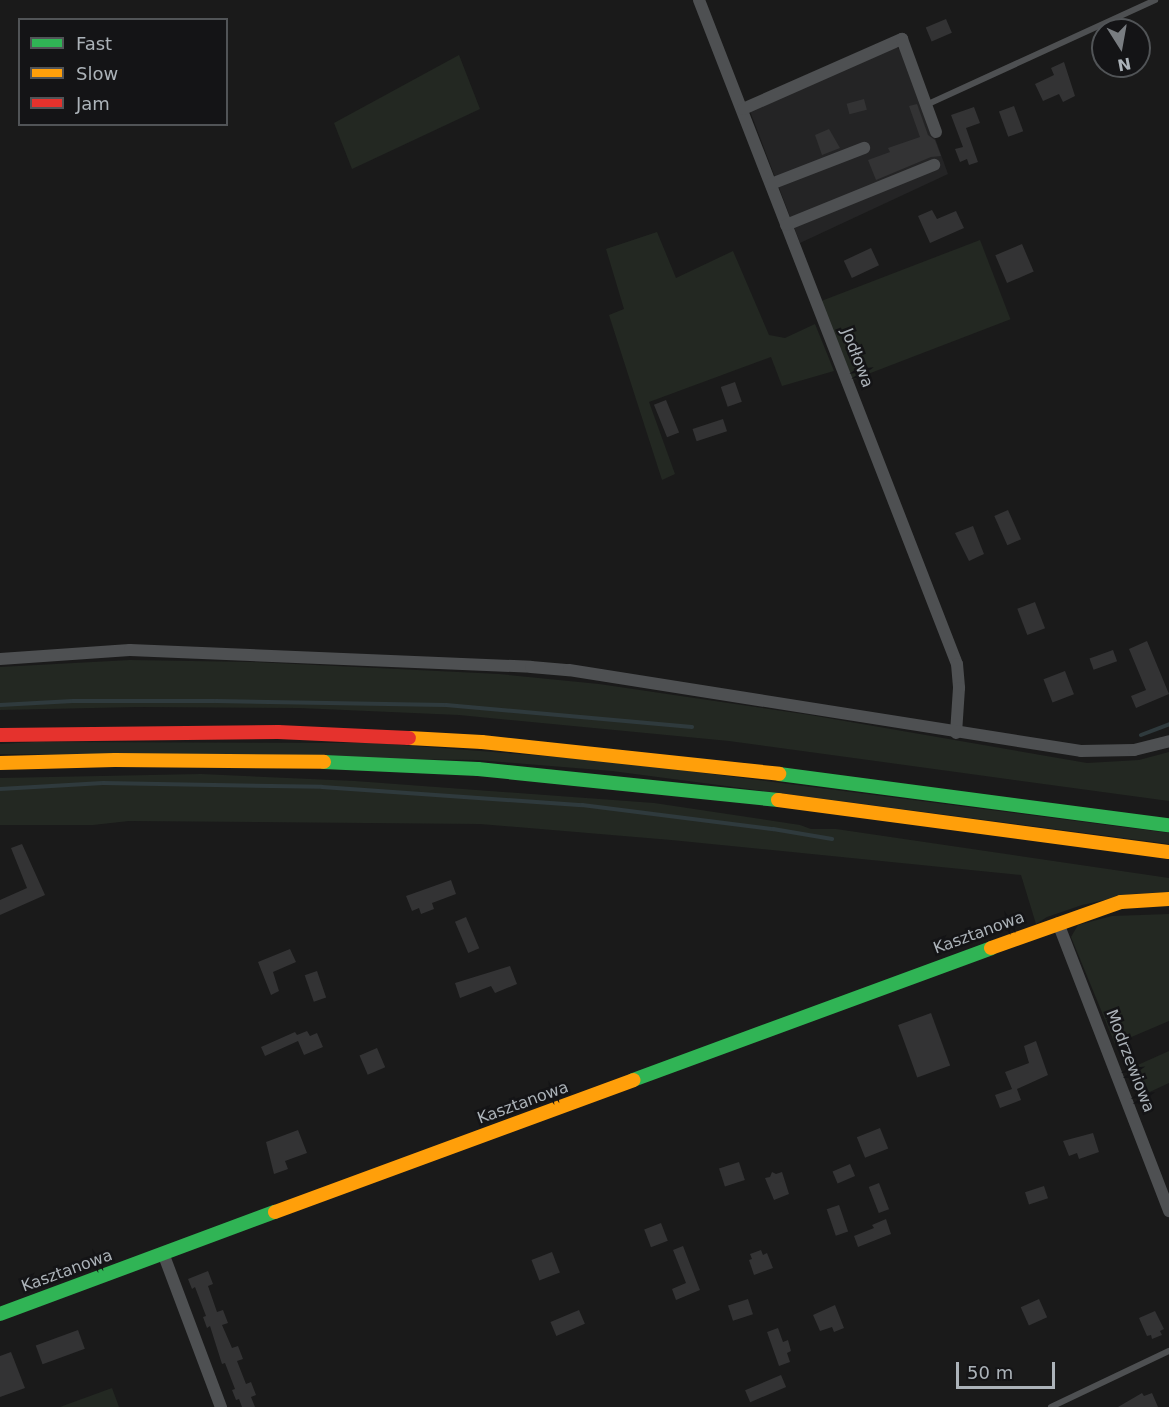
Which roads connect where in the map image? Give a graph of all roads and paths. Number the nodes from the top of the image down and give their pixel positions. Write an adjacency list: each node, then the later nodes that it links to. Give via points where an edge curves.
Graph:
1 (699, 0): 4 (street, Jodłowa)
2 (1155, 0): 3 (lane)
3 (927, 105): 4 (street, via 902,39); 5 (street)
4 (743, 109): 8 (street, Jodłowa)
5 (936, 132)
6 (864, 148): 8 (street)
7 (934, 165): 9 (street)
8 (771, 184): 9 (street, Jodłowa)
9 (786, 225): 11 (street, Jodłowa, via 957,664 960,688)
10 (0, 659): 11 (street, via 130,650 531,667)
11 (956, 732): 13 (street, via 1102,752 1134,750)
12 (0, 735): 15 (main road, via 278,732 482,742 718,766)
13 (1169, 741)
14 (0, 763): 16 (main road, via 249,760 478,769 756,798)
15 (1169, 825)
16 (1169, 852)
17 (1169, 899): 18 (main road, Kasztanowa, via 1121,902)
18 (1058, 922): 19 (street, Modrzewiowa); 20 (main road, Kasztanowa)
19 (1169, 1211)
20 (164, 1253): 21 (main road, Kasztanowa); 23 (street)
21 (0, 1314)
22 (1169, 1351): 24 (lane)
23 (221, 1407)
24 (1051, 1407)

